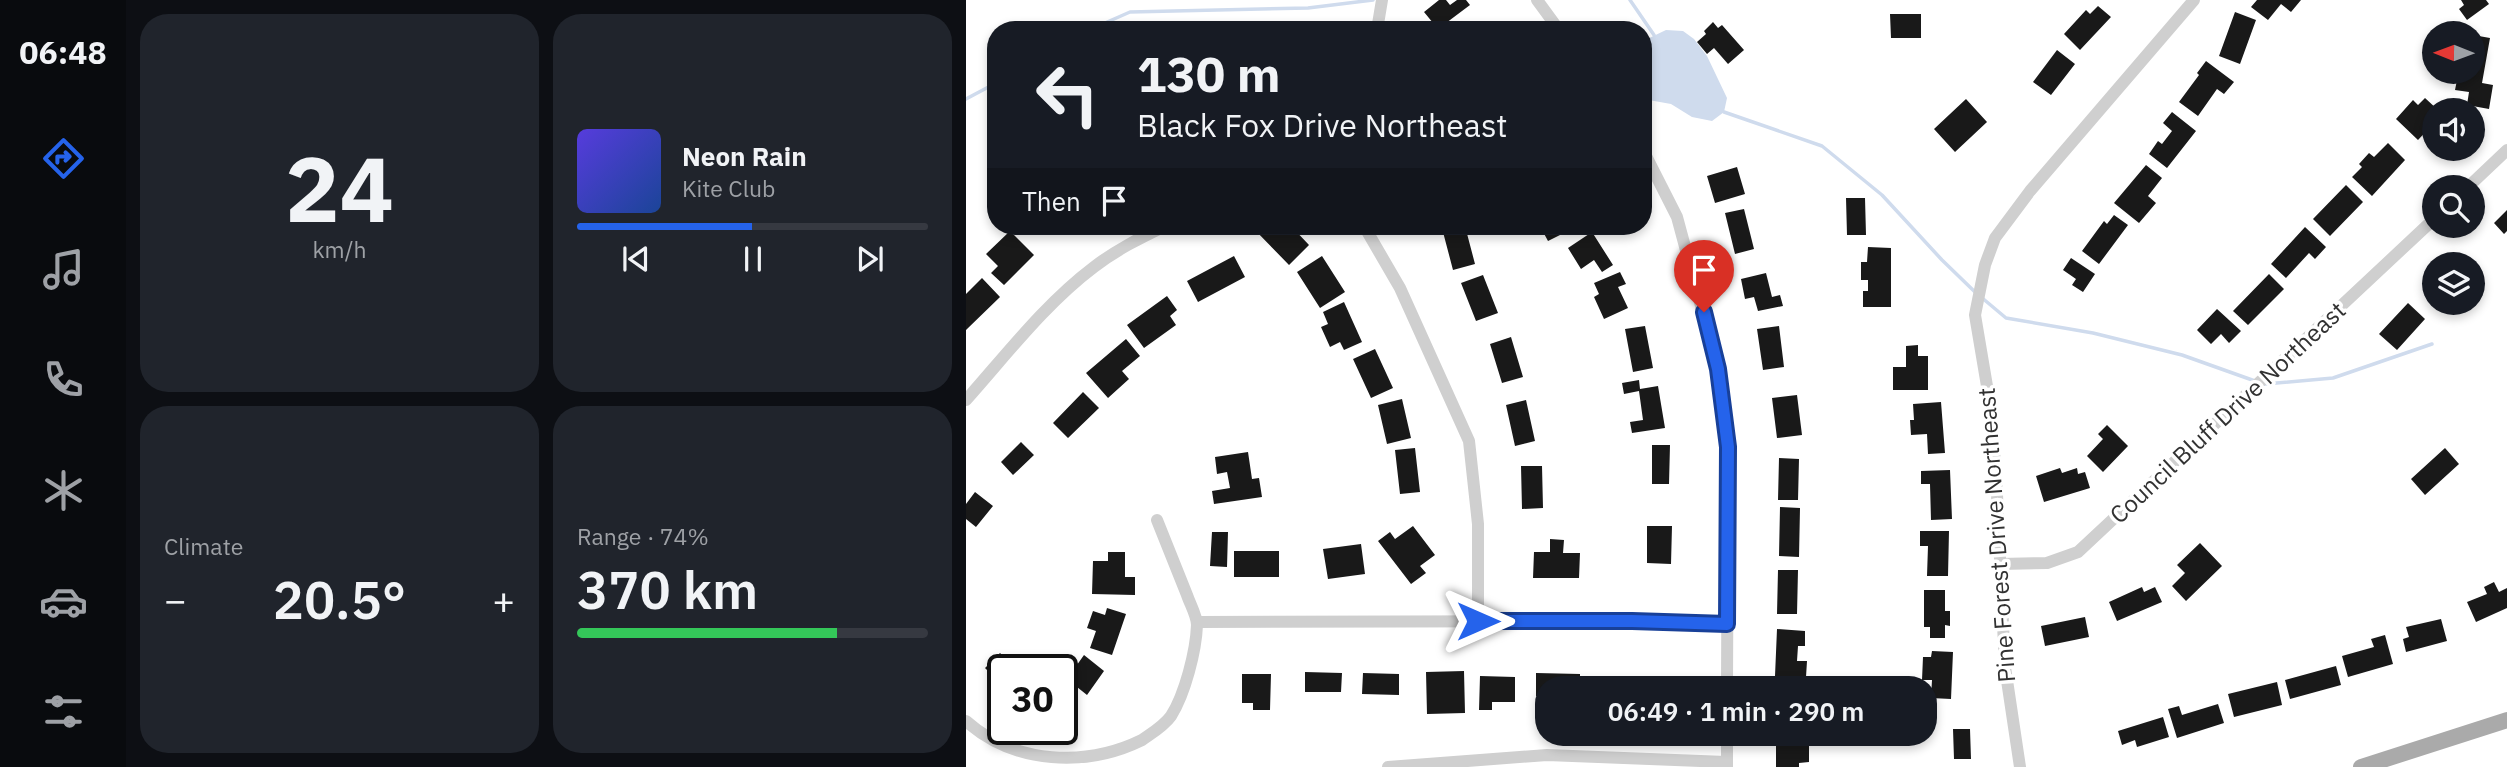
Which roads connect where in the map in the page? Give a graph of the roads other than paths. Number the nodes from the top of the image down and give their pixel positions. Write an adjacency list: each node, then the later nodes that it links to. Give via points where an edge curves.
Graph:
1 (1382, 0): 4 (street)
2 (1537, 0): 5 (street)
3 (2194, 0): 14 (street, Pine Forest Drive Northeast, via 2030,191 1995,239 1985,265 1975,315 1989,398)
4 (1378, 21)
5 (1552, 21)
6 (2507, 150): 8 (street)
7 (1652, 168): 17 (street, via 1677,217 1718,369 1728,447)
8 (2481, 175)
9 (2422, 230): 14 (street, Council Bluff Drive Northeast, via 2078,552 2047,563)
10 (1147, 235): 12 (street, via 1095,266 1055,301)
11 (1369, 235): 15 (street, via 1400,288 1469,440 1478,524)
12 (966, 400)
13 (1157, 520): 16 (street)
14 (2000, 565): 24 (street, Pine Forest Drive Northeast, via 2005,667)
15 (1478, 621): 16 (street); 17 (street)
16 (1198, 622): 20 (street, via 1185,688 1170,718 1129,750 1069,764 1036,760 1006,748)
17 (1727, 624): 18 (street)
18 (1727, 676)
19 (2507, 720): 25 (main road)
20 (966, 721)
21 (1727, 746): 22 (street)
22 (1727, 764): 23 (street, via 1547,755)
23 (1388, 767)
24 (2020, 767)
25 (2361, 767)

